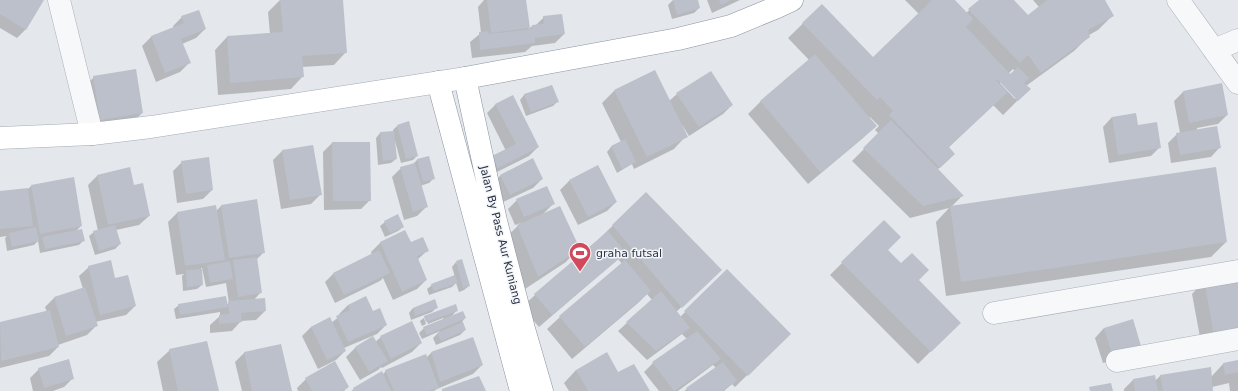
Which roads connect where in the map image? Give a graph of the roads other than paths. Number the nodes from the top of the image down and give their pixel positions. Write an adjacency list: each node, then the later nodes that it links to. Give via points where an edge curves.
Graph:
1 (59, 0): 9 (street)
2 (792, 0): 6 (main road, via 731,26 678,39)
3 (1178, 0): 5 (street)
4 (1238, 40): 5 (street)
5 (1214, 50): 8 (street)
6 (465, 78): 7 (main road); 16 (main road, Jalan By Pass Aur Kuniang, via 496,222)
7 (438, 82): 9 (main road); 15 (main road, Jalan By Pass Aur Kuniang)
8 (1238, 83)
9 (92, 134): 10 (main road)
10 (0, 138)
11 (1238, 271): 12 (street)
12 (994, 313)
13 (1238, 339): 14 (street)
14 (1117, 361)
15 (521, 391)
16 (542, 391)

